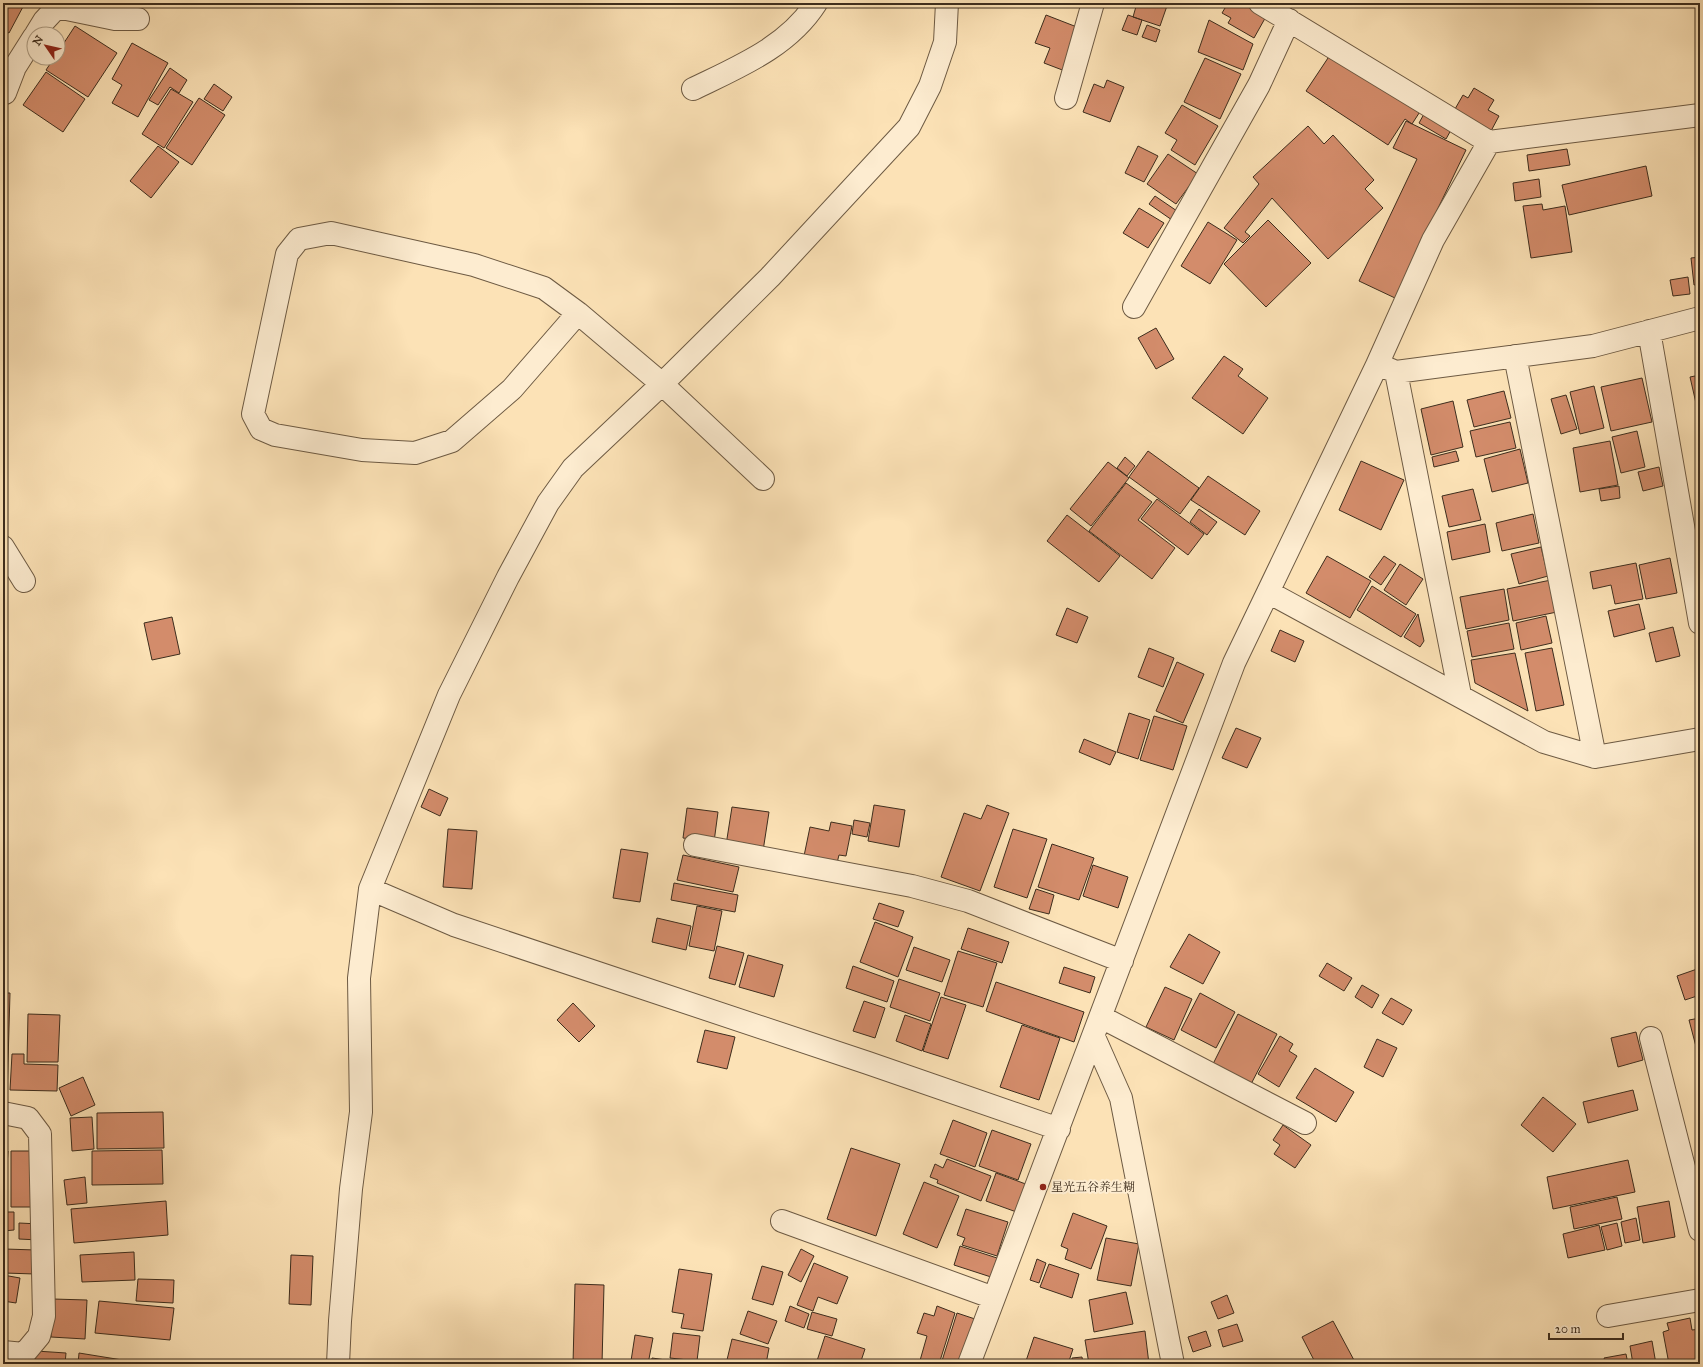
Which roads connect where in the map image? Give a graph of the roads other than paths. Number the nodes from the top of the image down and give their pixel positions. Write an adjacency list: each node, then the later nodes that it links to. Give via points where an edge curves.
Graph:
1 (816, 3): 10 (street, via 808,15 760,56)
2 (947, 3): 21 (street, via 944,42 930,86 909,127 770,277)
3 (1093, 3): 12 (street)
4 (1260, 3): 6 (street)
5 (138, 19): 7 (street, via 115,19 57,7)
6 (1289, 20): 14 (street); 15 (street, via 1259,85)
7 (41, 26)
8 (26, 45): 9 (street)
9 (9, 63): 11 (street)
10 (693, 89)
11 (4, 94)
12 (1066, 98)
13 (1700, 115): 14 (street)
14 (1489, 142): 20 (street, via 1433,240)
15 (1134, 307)
16 (578, 313): 16 (street, via 512,389 458,436 452,441 415,453 362,450 276,436 261,429 253,414 282,273 287,254 299,239 331,233 474,265 544,288); 21 (street)
17 (1700, 318): 18 (street)
18 (1649, 331): 19 (street, via 1593,346); 26 (street)
19 (1515, 356): 20 (street); 29 (street)
20 (1387, 368): 25 (street); 27 (street)
21 (662, 384): 22 (street); 31 (street, via 573,468 548,503 449,696)
22 (763, 479)
23 (3, 547): 24 (street)
24 (24, 581)
25 (1268, 592): 27 (street); 32 (street, via 1234,663)
26 (1700, 623)
27 (1460, 695): 29 (street, via 1544,742)
28 (1700, 738): 29 (street)
29 (1595, 758)
30 (695, 845): 32 (street, via 912,886 968,901)
31 (370, 889): 37 (street, via 454,925); 45 (street, via 359,978 362,1112 351,1189)
32 (1122, 962): 33 (street)
33 (1098, 1027): 36 (street); 37 (street); 47 (street, via 1121,1098)
34 (1651, 1038): 39 (street)
35 (3, 1113): 44 (street, via 28,1118 40,1134 44,1316 39,1336)
36 (1305, 1123)
37 (1058, 1129): 40 (street)
38 (782, 1221): 40 (street)
39 (1700, 1230)
40 (994, 1298): 46 (street)
41 (1700, 1300): 42 (street)
42 (1608, 1316)
43 (3, 1352): 44 (street)
44 (22, 1359)
45 (338, 1364)
46 (969, 1364)
47 (1173, 1364)

